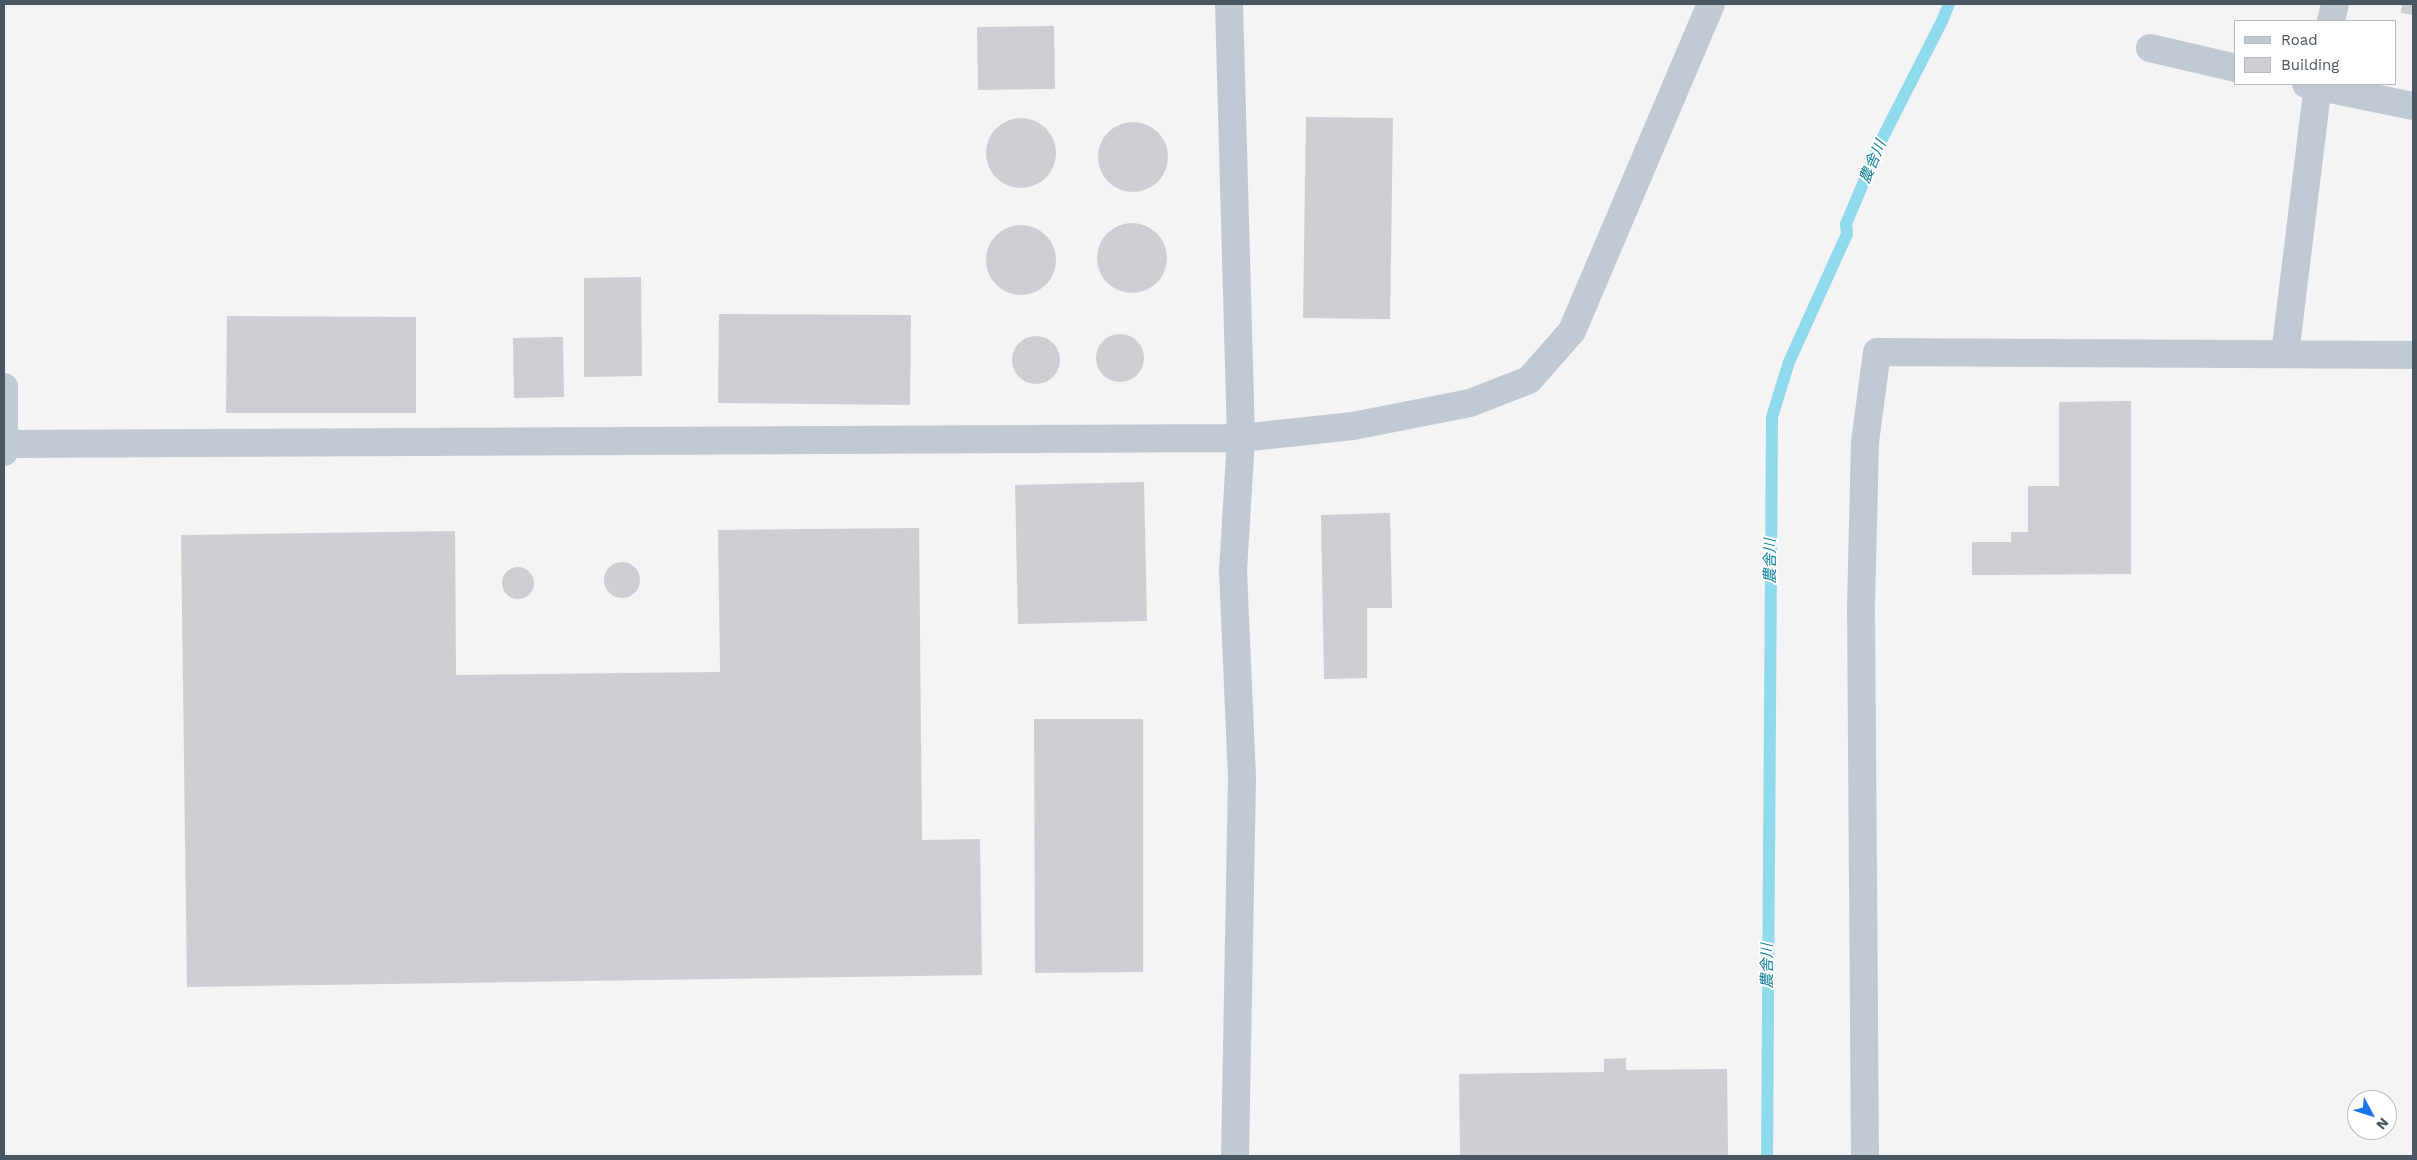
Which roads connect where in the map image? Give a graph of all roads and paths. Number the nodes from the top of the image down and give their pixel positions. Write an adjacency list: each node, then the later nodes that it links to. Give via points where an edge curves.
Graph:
1 (1229, 4): 12 (street)
2 (1711, 4): 12 (street, via 1572,331 1529,380 1470,403 1353,426)
3 (2335, 4): 4 (street)
4 (2331, 20)
5 (2150, 48): 6 (street)
6 (2234, 68)
7 (2314, 85): 8 (street); 9 (street)
8 (2413, 106)
9 (2285, 354): 10 (street); 16 (street, via 1877,352 1865,442 1861,608)
10 (2413, 355)
11 (4, 387): 13 (street)
12 (1241, 438): 13 (street); 15 (street, via 1233,571 1242,778)
13 (4, 444): 14 (street)
14 (4, 452)
15 (1235, 1156)
16 (1865, 1156)

